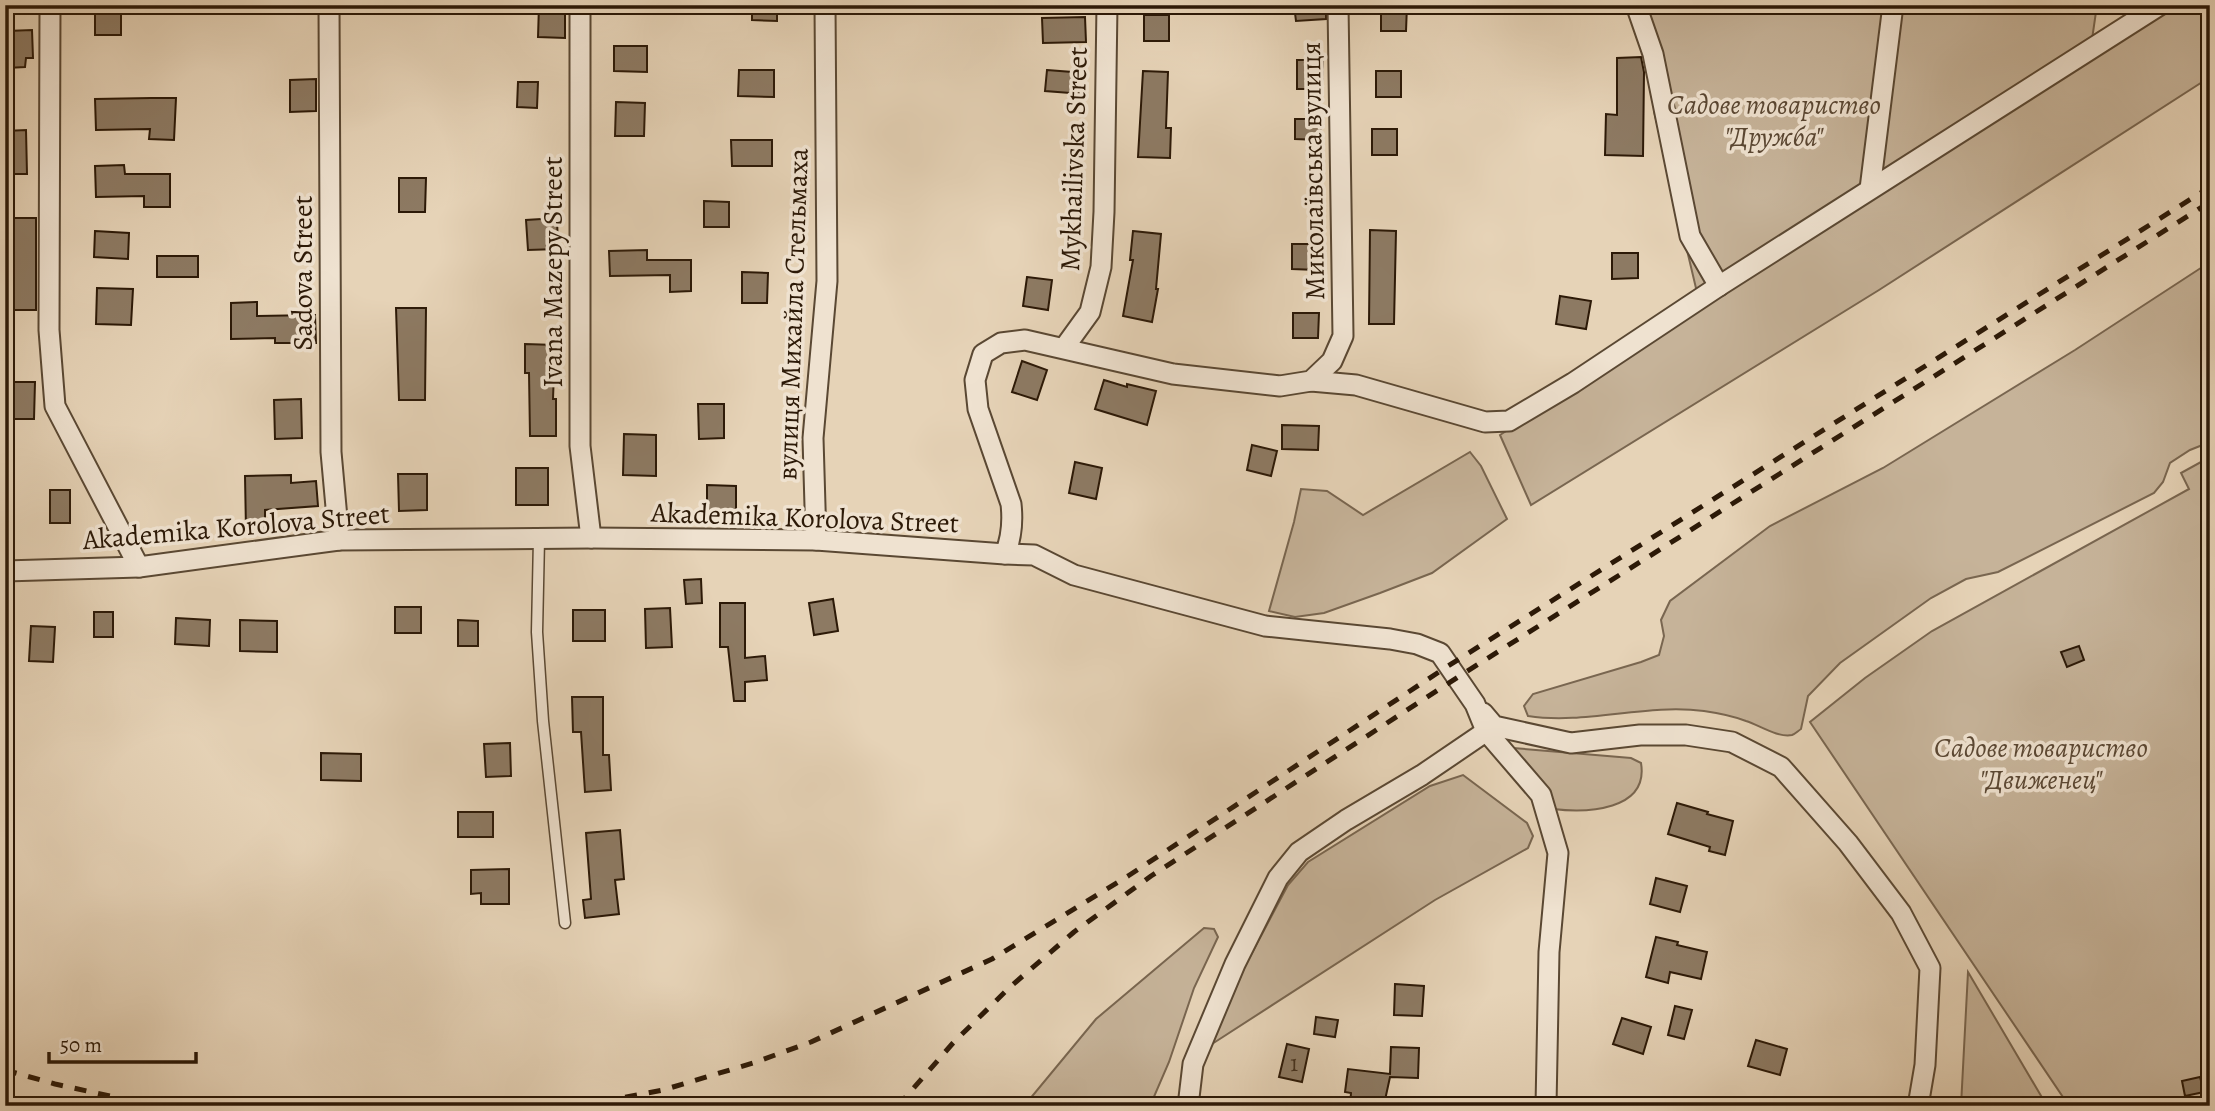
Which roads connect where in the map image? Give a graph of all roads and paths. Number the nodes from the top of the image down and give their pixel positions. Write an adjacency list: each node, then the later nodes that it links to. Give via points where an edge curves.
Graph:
1 (50, 5): 19 (street, via 49,330 55,406)
2 (329, 5): 16 (street, Sadova Street, via 331,452)
3 (580, 5): 14 (street, Ivana Mazepy Street, via 580,446)
4 (825, 5): 17 (street, вулиця Михайла Стельмаха, via 827,281 813,438)
5 (1107, 5): 12 (street, Mykhailivska Street, via 1101,267 1090,312)
6 (1338, 5): 13 (street, Миколаївська вулиця, via 1343,336 1332,361)
7 (1636, 5): 11 (street, via 1653,54 1690,236)
8 (1893, 5): 10 (street)
9 (2160, 5): 10 (street)
10 (1870, 189): 11 (street)
11 (1719, 286): 13 (street, via 1509,421 1485,422 1356,385)
12 (1065, 348): 13 (street, via 1173,374 1280,386); 18 (street, via 1024,340 1001,343 983,354 975,380 978,410 1011,504 1011,539)
13 (1311, 382)
14 (591, 538): 15 (street, Akademika Korolova Street); 17 (street, Akademika Korolova Street)
15 (539, 539): 16 (street, Akademika Korolova Street); 22 (lane, via 537,632 543,721)
16 (339, 540): 19 (street, Akademika Korolova Street)
17 (816, 540): 18 (street, Akademika Korolova Street)
18 (1005, 554): 21 (street, Akademika Korolova Street, via 1034,555 1074,575 1265,626 1417,644 1440,653)
19 (139, 566): 20 (street, Akademika Korolova Street)
20 (5, 571)
21 (1490, 729): 23 (street, via 1299,852 1278,878 1206,1029 1193,1064); 24 (street, Akademika Korolova Street, via 1541,795 1559,853 1549,952); 25 (street, via 1571,743 1686,735 1732,742 1781,767 1848,843 1901,913 1930,968)
22 (565, 923)
23 (1188, 1106)
24 (1546, 1106)
25 (1918, 1106)

